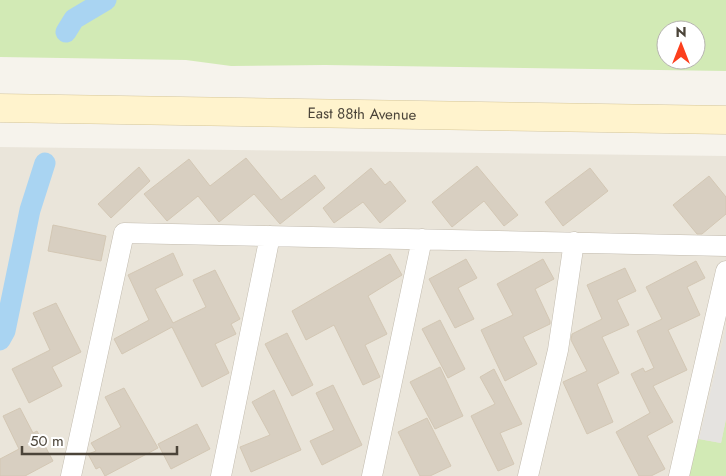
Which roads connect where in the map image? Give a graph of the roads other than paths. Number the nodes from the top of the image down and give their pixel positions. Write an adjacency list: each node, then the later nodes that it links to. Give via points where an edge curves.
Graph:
1 (0, 108): 2 (main road, East 88th Avenue)
2 (726, 120)
3 (270, 236): 4 (street); 8 (street, via 124,233); 9 (street)
4 (422, 239): 5 (street); 10 (street)
5 (574, 242): 6 (street); 11 (street, via 558,350)
6 (726, 246)
7 (726, 271): 12 (street)
8 (71, 476)
9 (221, 476)
10 (372, 476)
11 (528, 476)
12 (679, 476)

